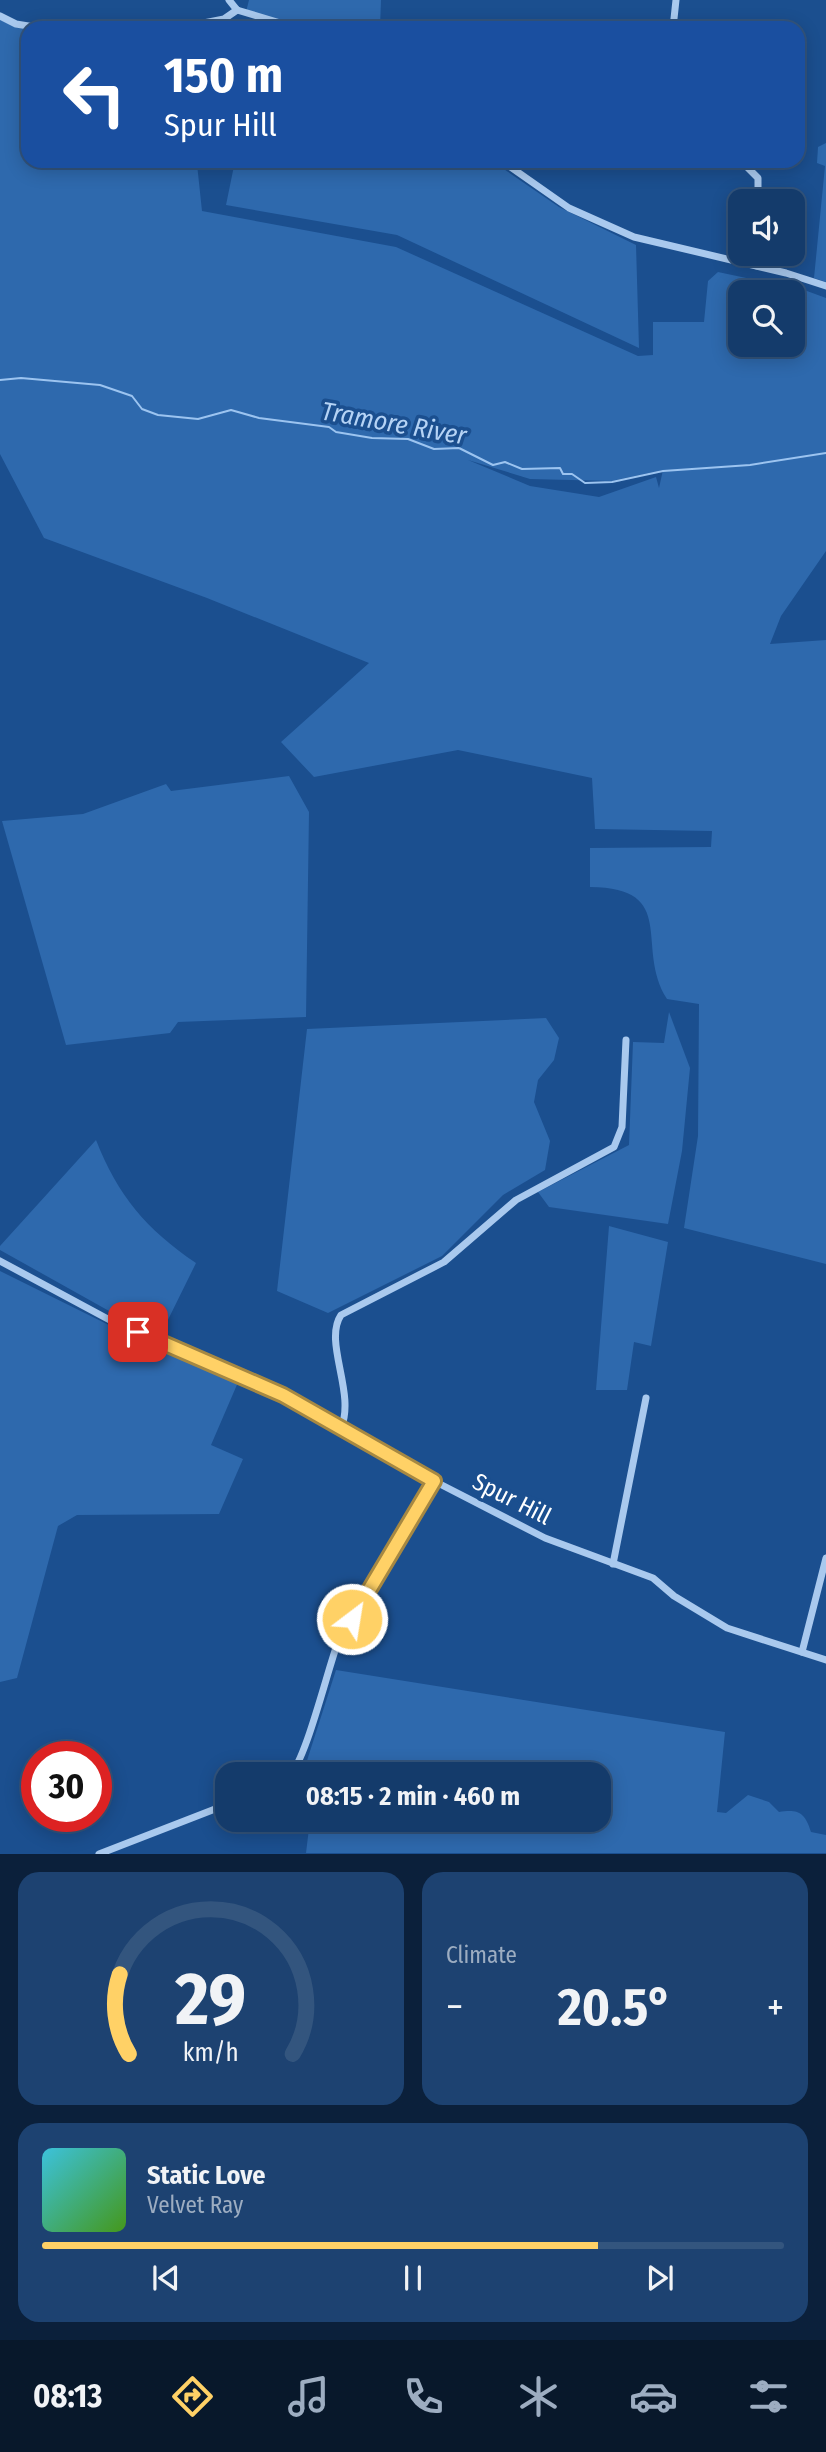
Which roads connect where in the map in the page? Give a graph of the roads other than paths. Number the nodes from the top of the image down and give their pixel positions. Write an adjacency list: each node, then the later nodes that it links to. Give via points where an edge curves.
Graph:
1 (229, 0): 3 (street)
2 (676, 0): 7 (street)
3 (237, 10): 5 (street); 6 (street)
4 (0, 16): 8 (street)
5 (214, 21)
6 (274, 21)
7 (674, 21)
8 (21, 25)
9 (512, 168): 12 (street, via 569,208 634,237)
10 (748, 168): 11 (street, via 758,178)
11 (758, 189)
12 (728, 259)
13 (757, 266): 14 (street)
14 (826, 286)
15 (626, 1040): 18 (street, via 622,1127 614,1147 516,1200 444,1262 341,1315 335,1329 347,1406)
16 (0, 1261): 18 (street, Spur Hill, via 119,1325 279,1393)
17 (646, 1398): 21 (street)
18 (341, 1428): 19 (street, Spur Hill)
19 (434, 1481): 21 (street, Spur Hill, via 545,1538); 24 (street, via 338,1642)
20 (826, 1558): 22 (street)
21 (612, 1564): 22 (street, Spur Hill, via 653,1578 727,1628)
22 (802, 1652): 23 (street, Spur Hill)
23 (826, 1660)
24 (299, 1762)
25 (215, 1809): 26 (street)
26 (99, 1853)

